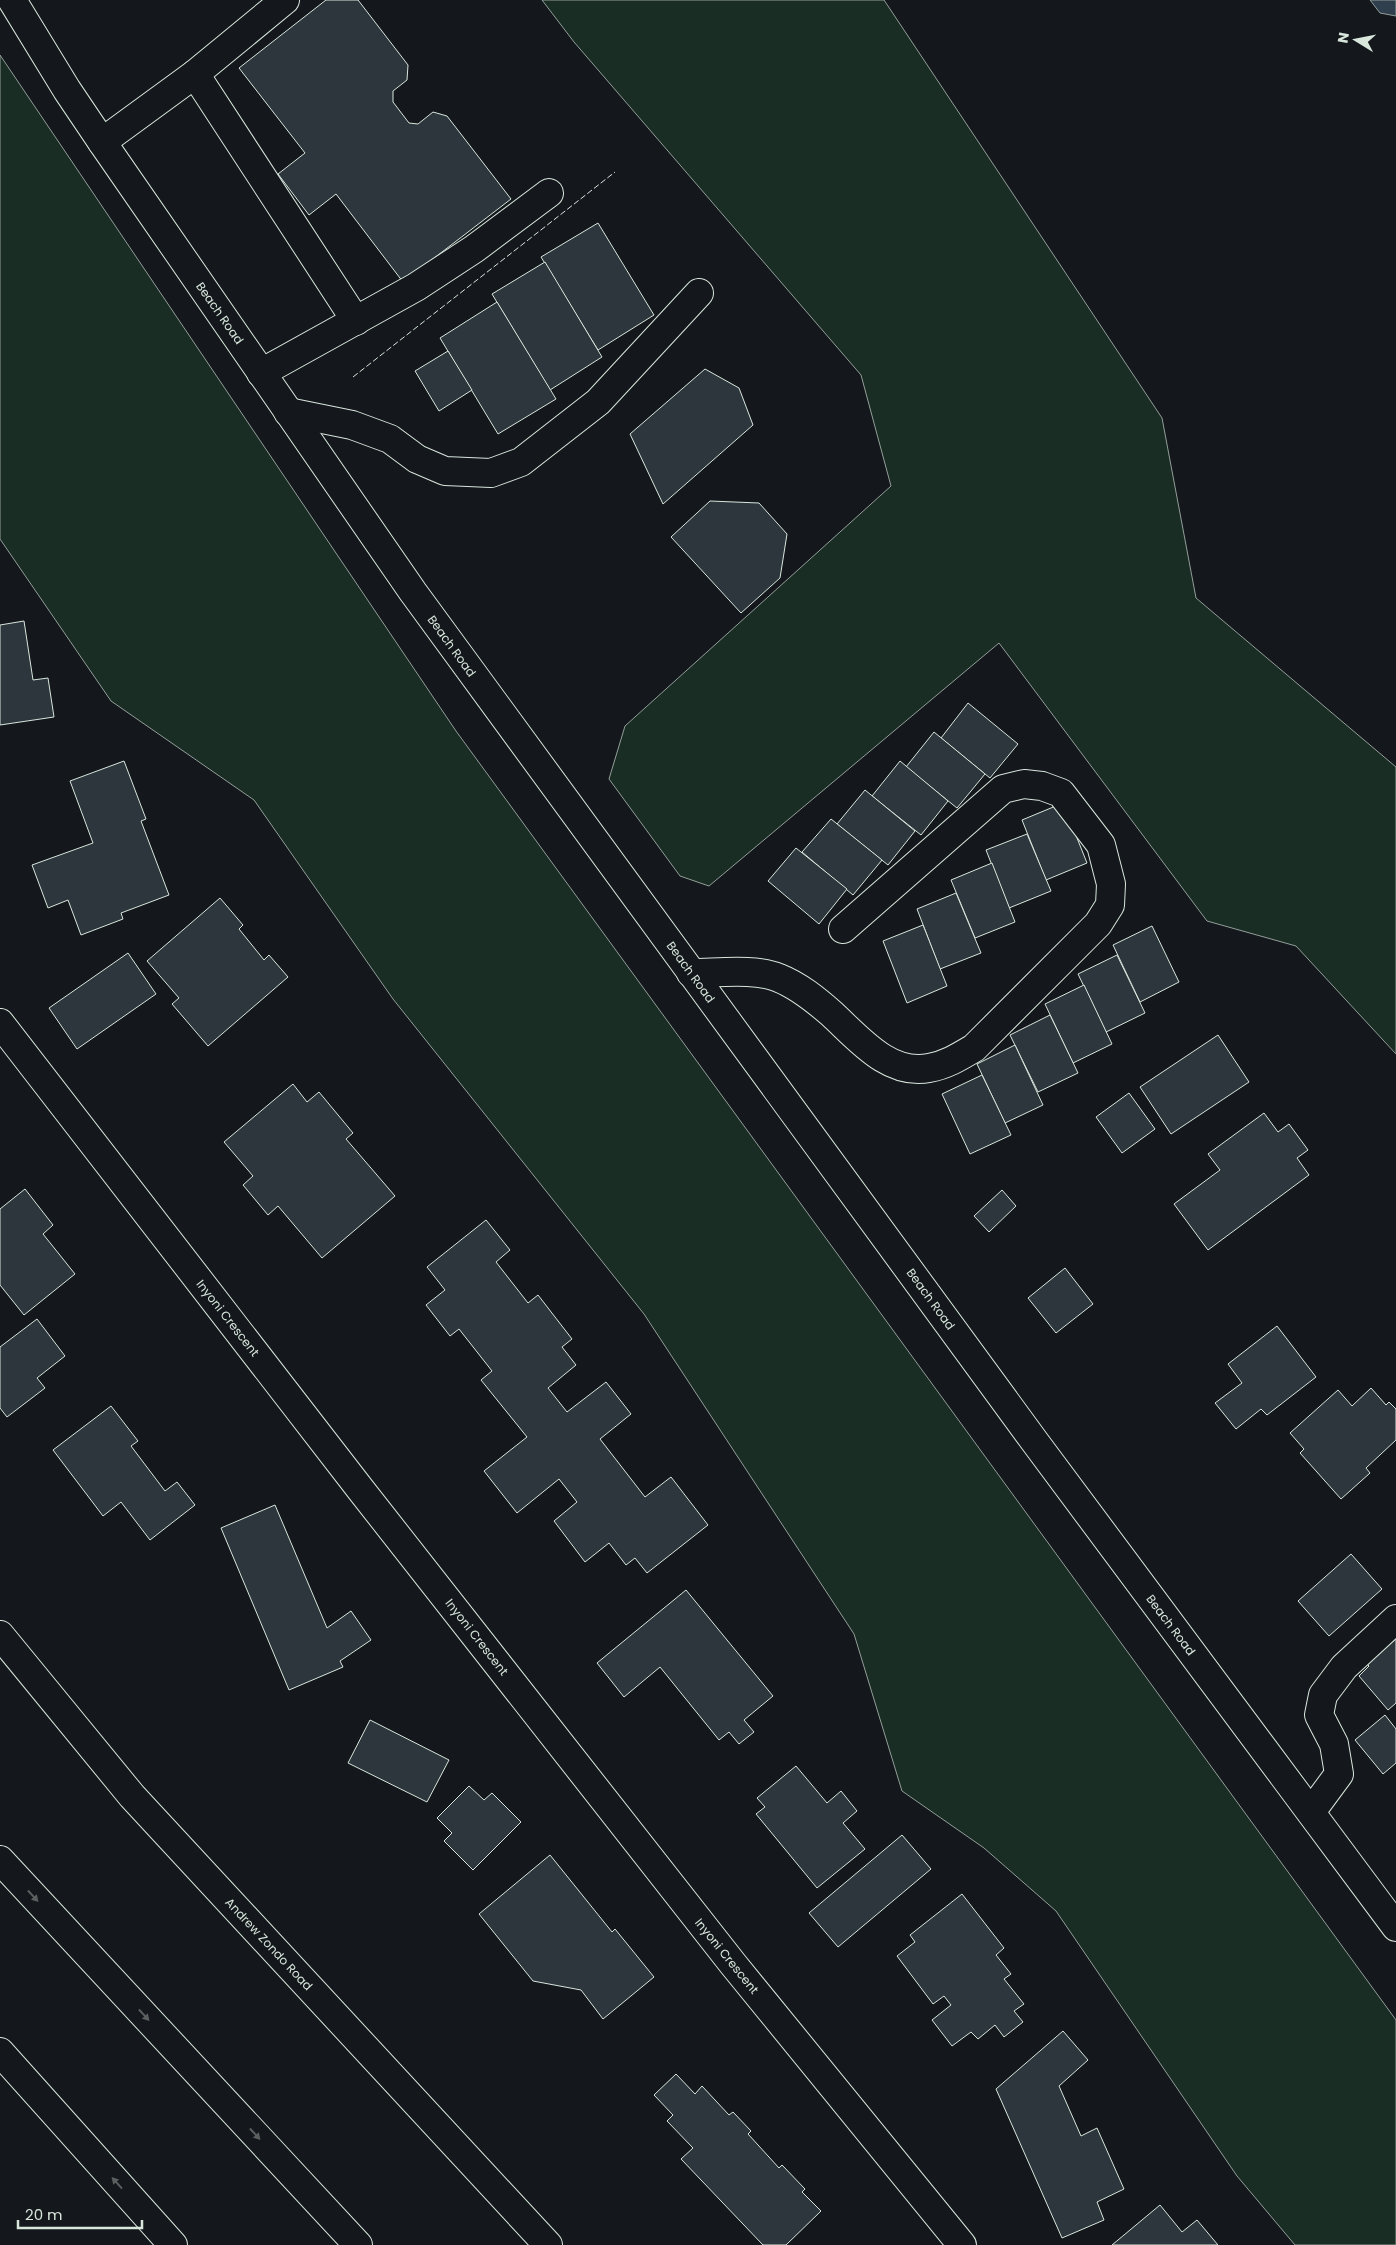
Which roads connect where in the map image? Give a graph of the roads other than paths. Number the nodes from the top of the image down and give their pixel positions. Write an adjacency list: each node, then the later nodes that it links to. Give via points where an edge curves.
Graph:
1 (12, 0): 4 (main road, Beach Road)
2 (285, 0): 3 (main road)
3 (194, 74): 4 (main road); 7 (main road)
4 (102, 142): 8 (main road, Beach Road)
5 (548, 193): 7 (main road, via 425,282)
6 (698, 293): 9 (main road, via 598,402 521,462 491,473 445,471 417,460 390,439 352,425)
7 (356, 321): 8 (main road)
8 (262, 373): 9 (main road, Beach Road)
9 (288, 412): 11 (main road, Beach Road, via 413,592)
10 (843, 929): 11 (main road, via 1004,789 1024,784 1061,793 1101,845 1111,884 1110,905 1098,924 974,1048 927,1069 902,1067 865,1047 804,991 778,977 754,973)
11 (691, 973): 15 (main road, Beach Road)
12 (0, 1023): 22 (main road, Inyoni Crescent, via 349,1475 727,1956)
13 (1396, 1619): 15 (main road, via 1344,1668 1323,1695 1319,1715 1334,1744 1339,1774)
14 (0, 1635): 21 (main road, Andrew Zondo Road, via 132,1796)
15 (1311, 1812): 17 (main road, Beach Road)
16 (0, 1860): 20 (main road, one-way to 20)
17 (1396, 1927)
18 (0, 2052): 19 (main road, one-way to 18)
19 (173, 2245)
20 (358, 2245)
21 (548, 2245)
22 (962, 2245)

